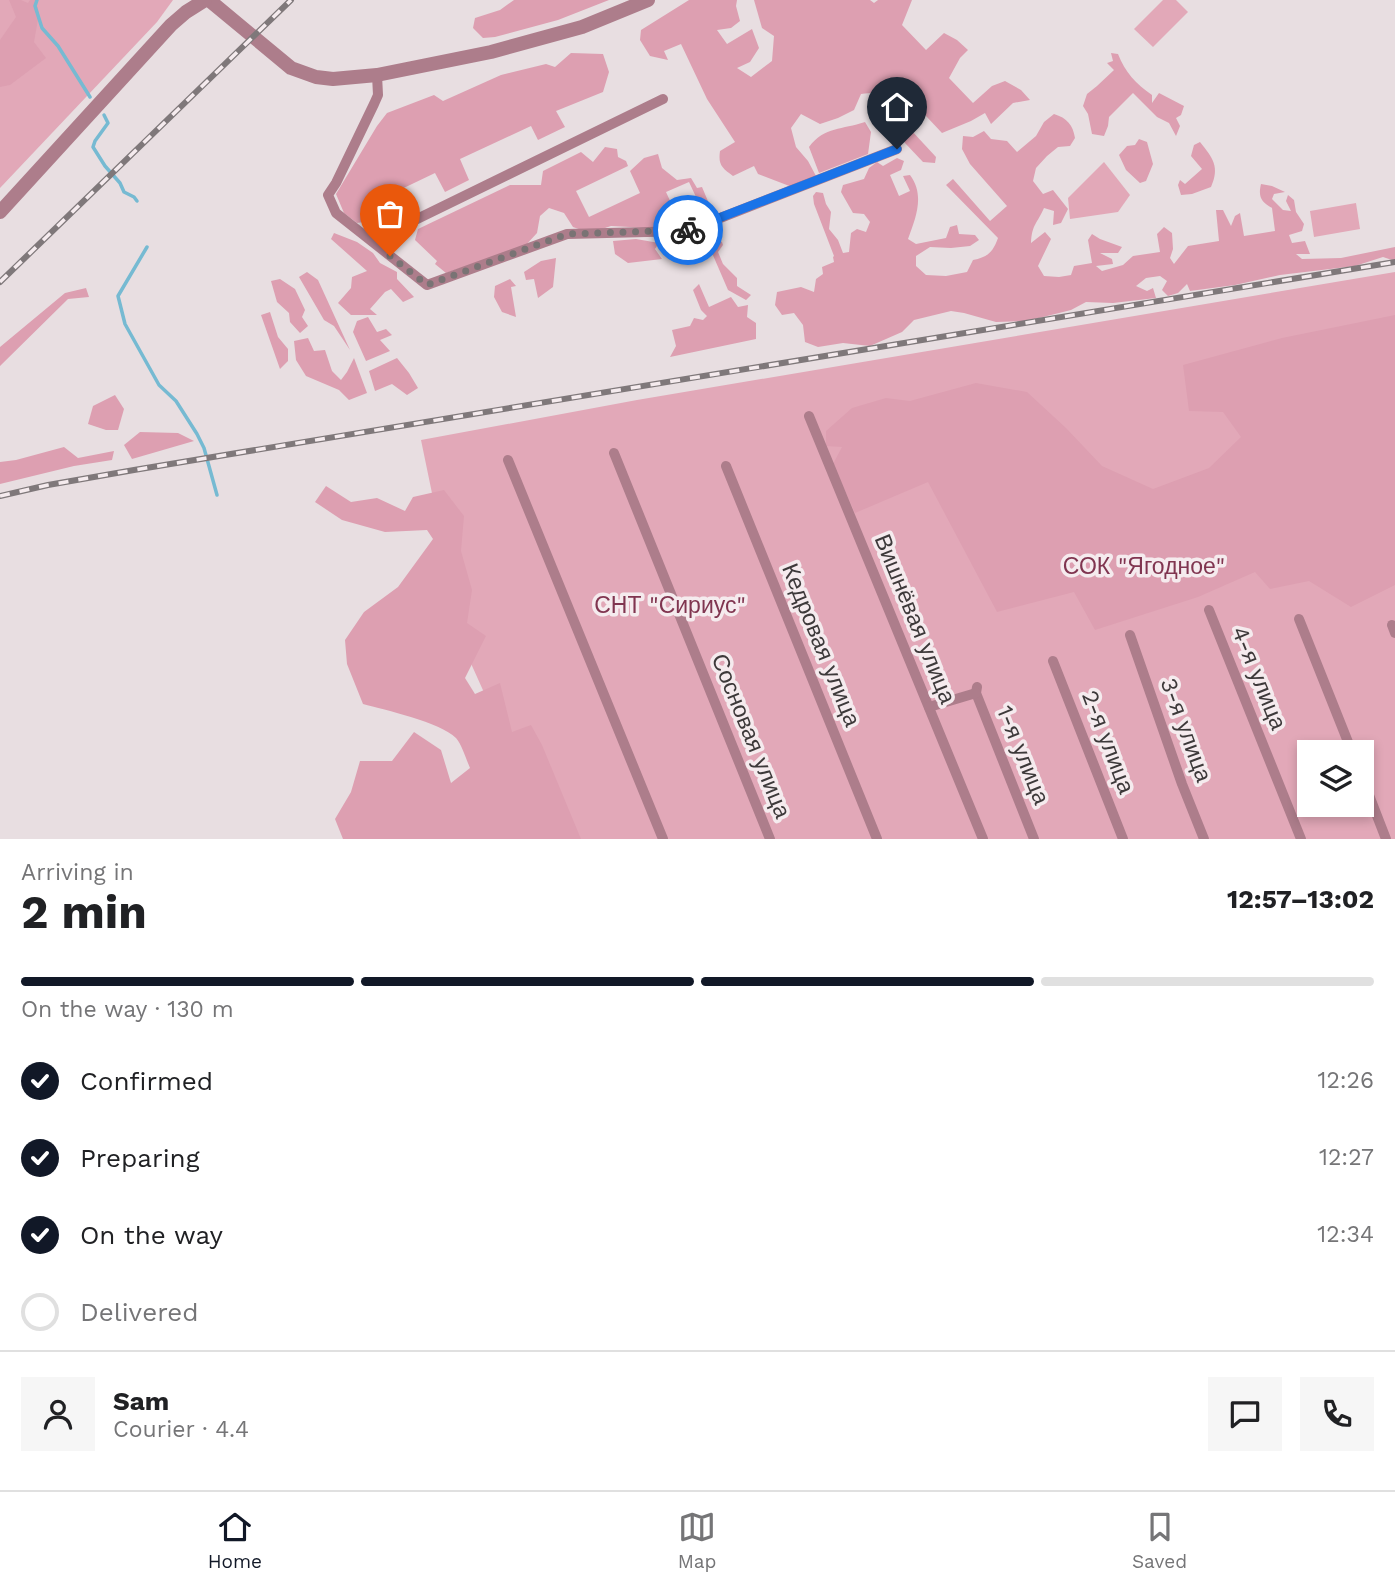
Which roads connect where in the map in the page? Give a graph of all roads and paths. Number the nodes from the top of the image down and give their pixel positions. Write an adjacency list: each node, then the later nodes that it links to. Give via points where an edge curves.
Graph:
1 (207, 0): 3 (street, via 298,71 333,79); 6 (street, via 171,25)
2 (648, 0): 3 (street, via 539,40)
3 (377, 75): 7 (street, via 378,95 328,195 336,214)
4 (663, 99): 7 (street)
5 (897, 149): 7 (street, via 687,231 567,234 427,285)
6 (0, 212)
7 (372, 241)
8 (809, 416): 16 (street, Вишнёвая улица)
9 (614, 453): 21 (street, Сосновая улица)
10 (508, 460): 20 (street)
11 (726, 466): 22 (street, Кедровая улица)
12 (1209, 610): 27 (street, 4-я улица)
13 (1300, 619): 17 (street)
14 (1130, 635): 26 (street, 3-я улица)
15 (1053, 661): 25 (street, 2-я улица)
16 (929, 707): 19 (street, Вишнёвая улица); 24 (street, 1-я улица, via 976,690)
17 (1347, 740)
18 (1374, 808): 28 (street)
19 (982, 836): 23 (street)
20 (663, 839)
21 (770, 839)
22 (877, 839)
23 (968, 839)
24 (1034, 839)
25 (1123, 839)
26 (1204, 839)
27 (1301, 839)
28 (1386, 839)

